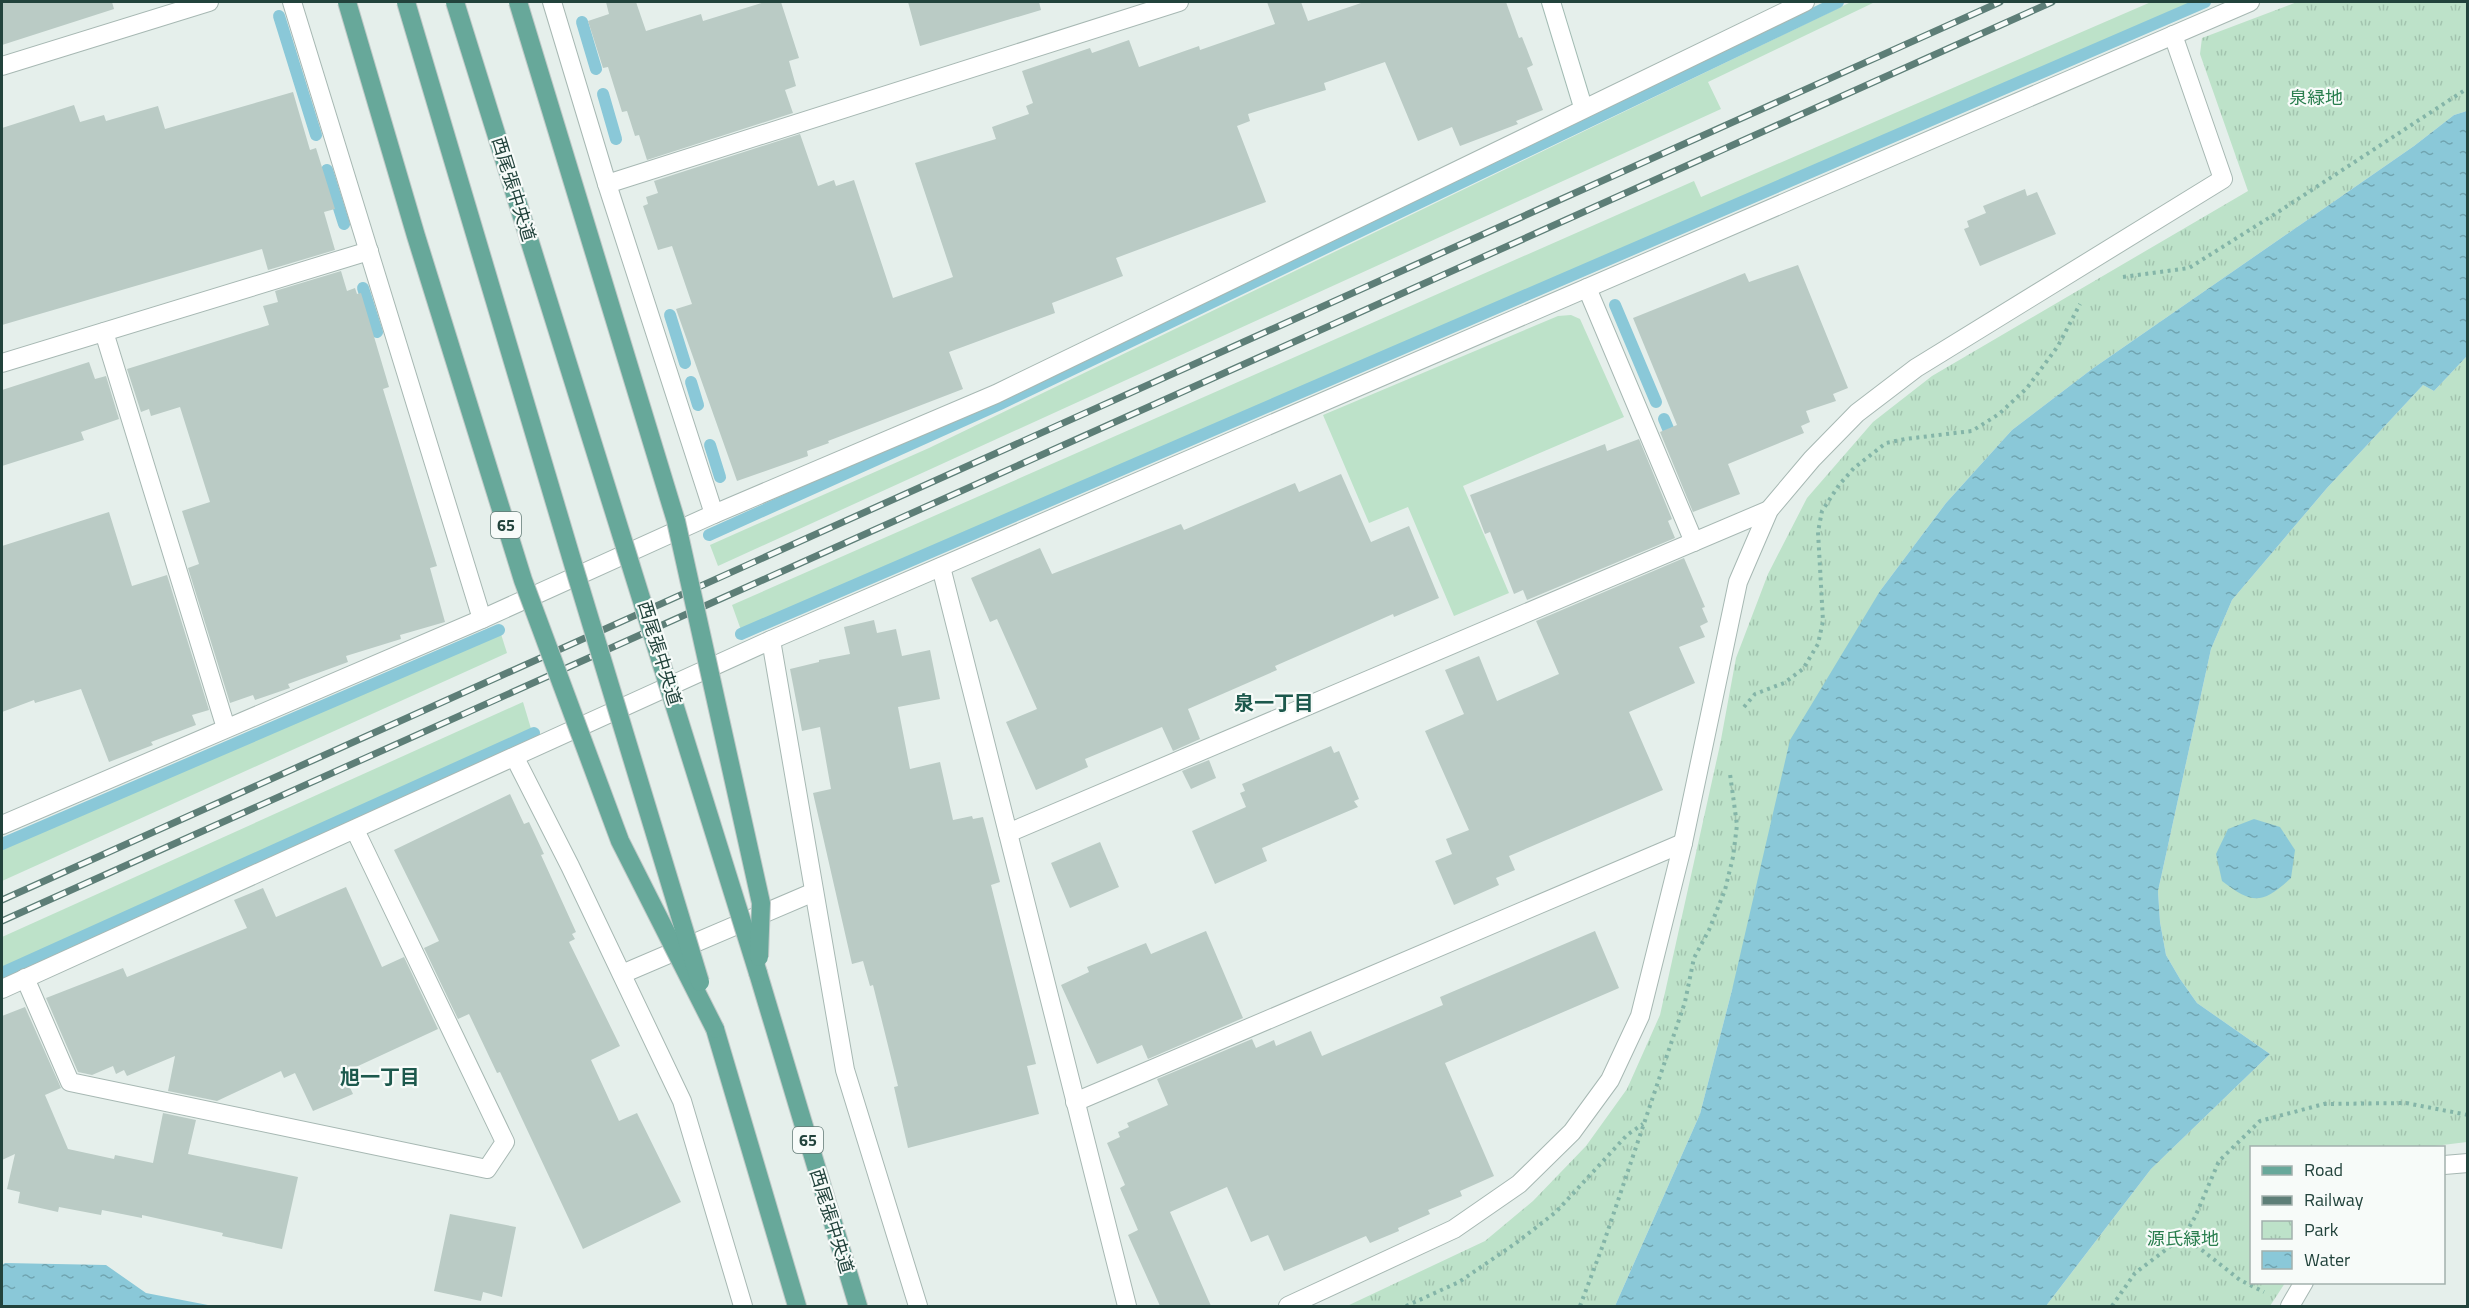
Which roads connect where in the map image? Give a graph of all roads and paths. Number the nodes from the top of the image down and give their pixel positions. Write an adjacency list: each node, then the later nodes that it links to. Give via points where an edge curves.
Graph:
1 (209, 2): 13 (street)
2 (292, 2): 17 (street)
3 (347, 2): 42 (main road, 65, bridge, via 523,580 620,841)
4 (406, 2): 42 (main road, 65, bridge)
5 (455, 2): 38 (main road, 西尾張中央道 / 65, bridge)
6 (518, 2): 38 (main road, 65, bridge, via 676,520 761,903)
7 (552, 2): 16 (street)
8 (1179, 2): 16 (street)
9 (1551, 2): 15 (street)
10 (1805, 2): 15 (street)
11 (2250, 2): 12 (street)
12 (2173, 34): 19 (street); 23 (street, via 2223,179 1916,368 1857,413)
13 (2, 66)
14 (2468, 88): 18 (path, via 2188,268)
15 (1583, 107): 24 (street, via 996,394)
16 (607, 184): 24 (street)
17 (369, 251): 21 (street); 27 (street)
18 (2116, 279)
19 (1587, 288): 25 (street); 26 (street)
20 (2085, 294): 29 (path, via 2058,346 2027,388 1999,414 1972,431 1886,443 1839,485 1822,511 1818,532 1823,621 1818,644 1803,669 1784,683 1755,694)
21 (104, 332): 22 (street); 30 (street)
22 (2, 363)
23 (1769, 510): 25 (street); 36 (street, via 1738,582)
24 (714, 514): 27 (street)
25 (1694, 542): 35 (street)
26 (941, 567): 28 (street); 35 (street)
27 (482, 619): 30 (street)
28 (771, 640): 31 (street); 37 (street)
29 (1743, 708)
30 (226, 728): 33 (street)
31 (515, 758): 34 (street); 39 (street)
32 (1729, 769): 45 (path, via 1737,825 1733,857 1721,900 1694,958 1685,1002)
33 (2, 825)
34 (355, 830): 40 (street); 40 (street, via 505,1142 487,1169 70,1082)
35 (1008, 833): 43 (street)
36 (1683, 843): 43 (street); 55 (street, via 1640,1016 1610,1080 1572,1132 1519,1184 1454,1229)
37 (814, 892): 39 (street); 53 (street, via 845,1070)
38 (758, 973): 52 (main road, 西尾張中央道 / 65)
39 (621, 974): 50 (street, via 682,1101)
40 (25, 978): 41 (street)
41 (2, 989)
42 (715, 1029): 51 (main road, 65)
43 (1075, 1102): 54 (street)
44 (2468, 1114): 48 (path, via 2406,1103 2324,1104 2260,1121 2219,1161)
45 (1644, 1123): 56 (path, via 1627,1135 1556,1212 1516,1243 1459,1282); 57 (path)
46 (2468, 1163): 47 (street)
47 (2445, 1165)
48 (2184, 1236): 58 (path, via 2135,1273); 59 (path, via 2240,1280)
49 (2303, 1284): 59 (street)
50 (743, 1306)
51 (797, 1306)
52 (858, 1306)
53 (918, 1306)
54 (1127, 1306)
55 (1288, 1306)
56 (1407, 1306)
57 (1580, 1306)
58 (2112, 1306)
59 (2290, 1306)

